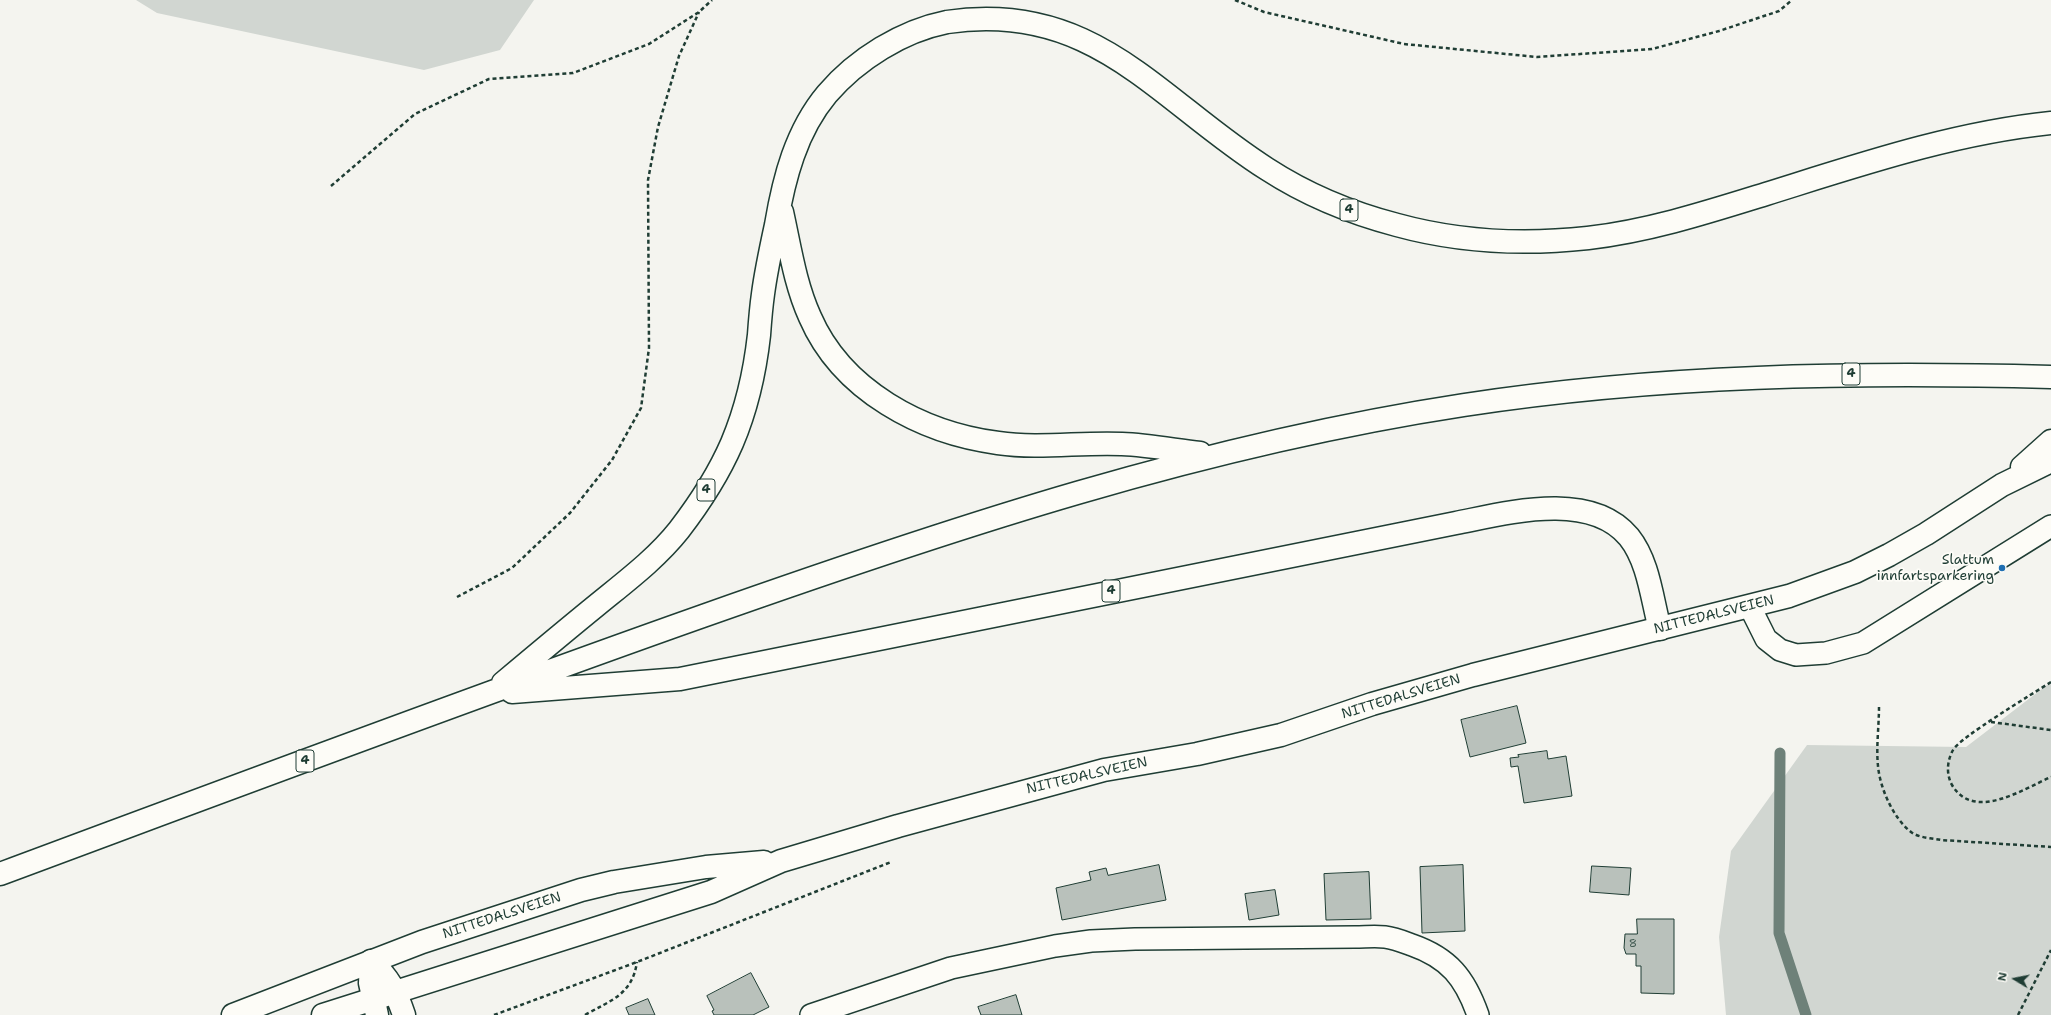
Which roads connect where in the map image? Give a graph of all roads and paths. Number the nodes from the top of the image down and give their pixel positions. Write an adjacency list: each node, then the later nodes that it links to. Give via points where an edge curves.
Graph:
1 (712, 0): 4 (path)
2 (1235, 0): 3 (path, via 1264,12 1404,44 1537,57 1652,49 1742,24 1779,11)
3 (1792, 0)
4 (699, 12): 6 (path, via 649,44 572,73 489,79 415,114); 14 (path, via 679,56 658,127 648,180 649,348 641,408 612,460 570,513 512,568)
5 (2051, 123): 7 (main road, 4, via 1950,140 1851,167 1714,211 1624,232 1587,238 1534,241 1462,239 1372,218 1340,207 1287,181 1213,131 1124,60 1083,36 1034,22 982,18 934,25 910,34 884,46 845,75 816,109 803,130 792,154)
6 (331, 186)
7 (780, 204): 10 (main road, 4, via 800,292 810,319 834,357 873,394 895,409 947,432 999,444 1122,444); 18 (main road, 4, via 762,297 751,381 732,442 712,480 678,531 655,555)
8 (2051, 377): 10 (main road, 4, via 1881,374 1756,376 1605,386 1462,405 1314,432)
9 (2051, 441): 12 (main road, NITTEDALSVEIEN)
10 (1212, 455): 18 (main road, 4, via 1036,504 908,545)
11 (2051, 461): 12 (main road, NITTEDALSVEIEN)
12 (2002, 485): 15 (main road, NITTEDALSVEIEN, via 1926,534 1855,572)
13 (2051, 526): 15 (lane, via 1863,643 1826,653 1796,655 1780,650 1766,639)
14 (457, 596)
15 (1750, 607): 16 (main road, NITTEDALSVEIEN)
16 (1660, 629): 18 (main road, 4, via 1646,572 1629,538 1615,525 1600,517 1582,511 1553,509 1510,513 1456,523 680,679); 25 (main road, NITTEDALSVEIEN, via 1428,687 1281,735 1062,780)
17 (2051, 682): 20 (path)
18 (489, 694): 26 (main road, 4)
19 (1879, 707): 23 (path, via 1878,767 1886,795 1898,817 1911,832 1941,840)
20 (1990, 722): 21 (path); 22 (path, via 1953,749 1947,767 1950,782 1956,791 1967,800 1977,803 1990,802)
21 (2051, 730)
22 (2051, 777)
23 (2051, 848)
24 (898, 859): 29 (path)
25 (781, 861): 28 (main road, NITTEDALSVEIEN, via 706,867 614,882 546,900); 30 (main road, NITTEDALSVEIEN, via 711,892)
26 (0, 874)
27 (2051, 950): 39 (path)
28 (370, 961): 30 (main road, via 385,974); 31 (main road, via 370,983); 32 (main road, NITTEDALSVEIEN)
29 (637, 962): 35 (path); 36 (path, via 630,985)
30 (396, 991): 31 (main road, NITTEDALSVEIEN); 34 (main road)
31 (375, 1007): 33 (main road, NITTEDALSVEIEN)
32 (233, 1015)
33 (323, 1015)
34 (404, 1015)
35 (494, 1015)
36 (585, 1015)
37 (811, 1015): 38 (lane, via 951,968 1084,942 1135,939 1355,937 1393,939 1424,949 1447,962 1468,993)
38 (1478, 1015)
39 (2018, 1015)

